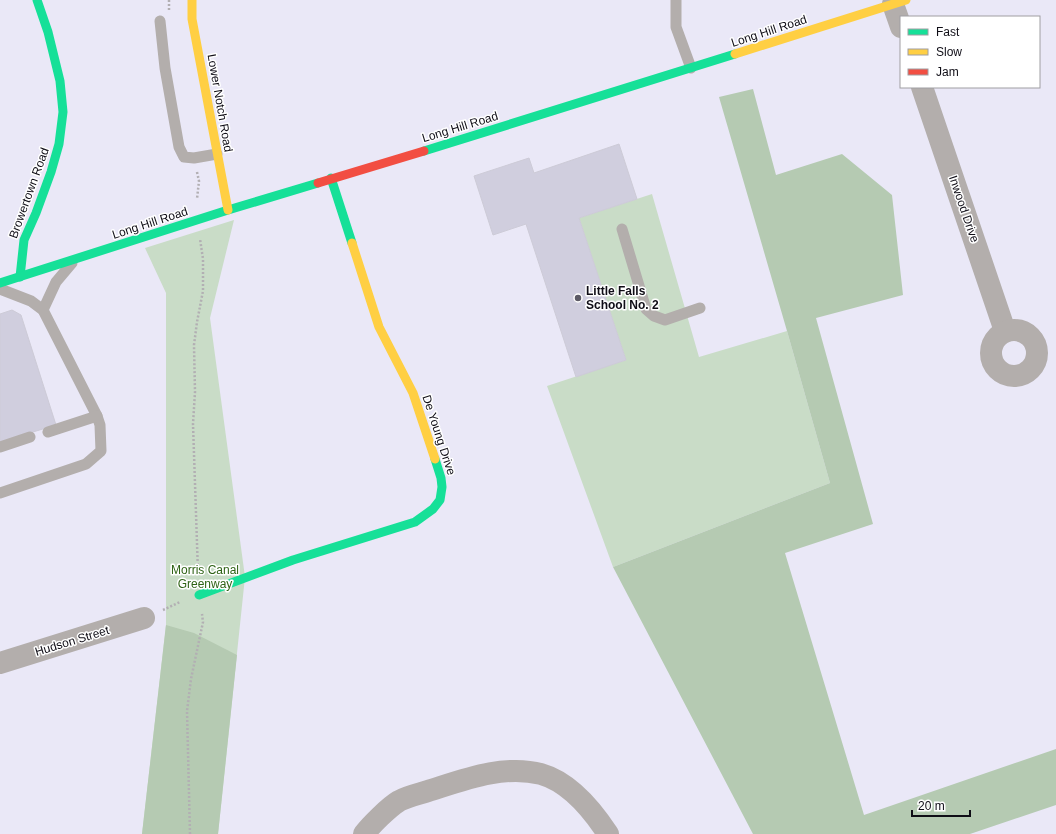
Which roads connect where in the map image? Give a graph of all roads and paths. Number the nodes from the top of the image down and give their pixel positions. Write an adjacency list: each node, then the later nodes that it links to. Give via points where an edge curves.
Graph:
1 (37, 0): 17 (street, Browertown Road, via 58,74 63,112 59,144 51,172 24,240)
2 (192, 0): 9 (street, Lower Notch Road, via 192,19)
3 (676, 0): 7 (lane, via 676,26)
4 (900, 2): 5 (street); 7 (street, Long Hill Road)
5 (901, 16)
6 (160, 21): 10 (lane, via 165,68 179,147 184,156)
7 (692, 68): 11 (street, Long Hill Road)
8 (922, 88): 22 (street, Inwood Drive)
9 (217, 154): 10 (lane); 13 (street, Lower Notch Road)
10 (194, 158): 12 (path, via 199,181)
11 (331, 178): 13 (street, Long Hill Road); 28 (street, De Young Drive, via 379,327 413,393 443,491 434,508 415,522 293,560)
12 (197, 200)
13 (228, 210): 16 (street, Long Hill Road)
14 (622, 229): 20 (lane, via 646,309 654,316 665,320)
15 (200, 236): 28 (path, via 203,291 194,345 196,392 193,424)
16 (74, 260): 17 (street, Long Hill Road); 21 (lane, via 56,282)
17 (20, 277): 18 (street, Long Hill Road)
18 (0, 283)
19 (0, 289): 21 (lane, via 31,302)
20 (700, 308)
21 (42, 310): 23 (lane)
22 (1006, 331)
23 (97, 416): 24 (lane); 27 (lane, via 100,425 100,451 86,464)
24 (48, 432)
25 (30, 437): 26 (lane)
26 (0, 447)
27 (0, 493)
28 (199, 595): 31 (path, via 203,622 187,711)
29 (144, 618): 30 (street, Hudson Street)
30 (0, 664)
31 (190, 834)
32 (364, 834): 33 (street, via 399,801 491,773 522,771 542,774 573,792 588,806)
33 (608, 834)

